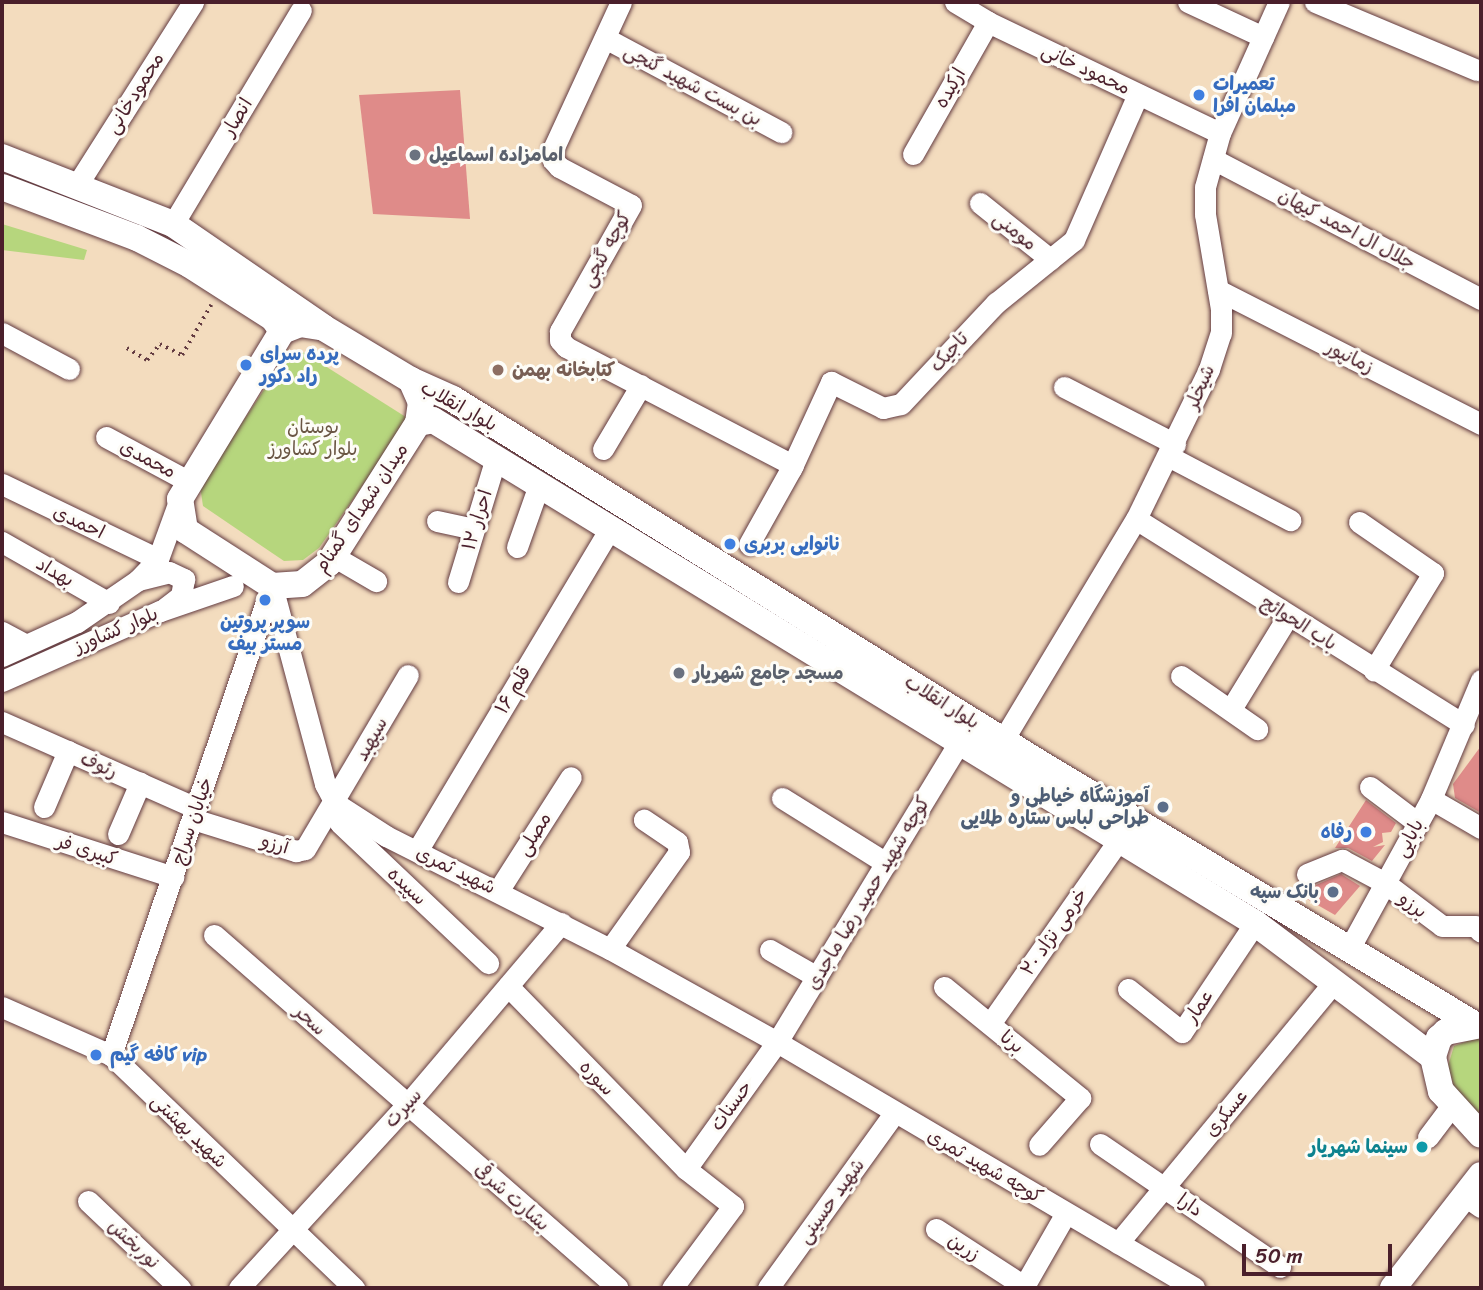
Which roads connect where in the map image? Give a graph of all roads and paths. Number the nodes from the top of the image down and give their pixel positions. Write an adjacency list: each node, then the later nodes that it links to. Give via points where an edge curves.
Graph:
1 (193, 2): 18 (street, محمودخانی)
2 (621, 2): 10 (street, کوچه گنجی)
3 (955, 2): 8 (street, محمود خانی)
4 (1188, 2): 9 (street)
5 (1279, 2): 9 (street, شیخلر)
6 (1315, 2): 11 (street)
7 (301, 10): 21 (street, انصار)
8 (988, 22): 12 (street, محمود خانی); 15 (street, ارکیده)
9 (1263, 37): 14 (street, شیخلر)
10 (605, 38): 13 (street, بن بست شهید گنجی); 32 (street, کوچه گنجی, via 553,149 553,160 631,205 560,331 560,340 565,347)
11 (1477, 69)
12 (1138, 94): 14 (street, محمود خانی); 22 (street, تاجیک, via 1074,240)
13 (781, 132)
14 (1220, 133): 17 (street, شیخلر)
15 (913, 154)
16 (2, 157): 18 (main road)
17 (1213, 159): 24 (street, شیخلر, via 1205,214); 25 (street, جلال ال احمد کیهان)
18 (77, 185): 21 (main road)
19 (2, 187): 23 (main road, via 137,238)
20 (980, 203): 22 (street, مومنی)
21 (173, 224): 26 (main road)
22 (1050, 259): 40 (street, تاجیک, via 977,321 901,404 883,408 831,382)
23 (223, 285): 27 (main road, via 273,318); 29 (path, via 182,355 160,344 147,360)
24 (1218, 290): 35 (street, زمانپور); 38 (street, شیخلر, via 1221,333)
25 (1481, 299)
26 (324, 328): 27 (main road, via 300,324); 31 (main road)
27 (282, 331): 43 (main road)
28 (2, 333): 30 (street)
29 (127, 348)
30 (69, 369)
31 (411, 380): 34 (main road, میدان شهدای گمنام, via 421,402); 60 (main road, بلوار انقلاب, via 453,399)
32 (641, 385): 37 (street); 40 (street, کوچه گنجی)
33 (1064, 387): 38 (street)
34 (418, 423): 39 (main road, بلوار انقلاب, via 433,420); 53 (main road, میدان شهدای گمنام)
35 (1481, 424)
36 (106, 437): 43 (street, محمدی)
37 (603, 449)
38 (1172, 450): 44 (street, شیخلر); 45 (street)
39 (496, 458): 41 (main road, بلوار انقلاب); 48 (street, احرار ۱۲)
40 (793, 465): 51 (street, تاجیک)
41 (539, 485): 49 (main road, بلوار انقلاب); 52 (street)
42 (4, 490): 54 (street, احمدی)
43 (185, 490): 54 (street, بلوار کشاورز); 57 (main road, via 185,530)
44 (1136, 519): 62 (street, باب الحوائج); 76 (street, شیخلر)
45 (1290, 520)
46 (437, 521): 48 (street)
47 (1359, 522): 67 (street, via 1433,573)
48 (474, 529): 58 (street, احرار ۱۲)
49 (610, 529): 63 (main road, بلوار انقلاب); 93 (street, قلم ۱۶)
50 (2, 542): 59 (street, بهداد)
51 (749, 544)
52 (517, 547)
53 (333, 556): 56 (street); 57 (main road, میدان شهدای گمنام, via 316,578 302,584)
54 (158, 559): 55 (street, بلوار کشاورز)
55 (138, 580): 59 (street, بلوار کشاورز); 61 (street, via 169,572 184,579 181,596)
56 (376, 581)
57 (253, 582): 61 (street, بلوار کشاورز); 84 (street); 86 (street, خیابان سراج)
58 (458, 582)
59 (109, 603): 65 (street, بلوار کشاورز)
60 (784, 603): 63 (main road); 76 (main road, بلوار انقلاب)
61 (160, 611): 71 (street, بلوار کشاورز)
62 (1288, 616): 67 (street, باب الحوائج); 72 (street)
63 (770, 628): 77 (main road, بلوار انقلاب)
64 (2, 632): 65 (street)
65 (26, 645): 66 (street, بلوار کشاورز)
66 (2, 656)
67 (1374, 670): 74 (street, باب الحوائج)
68 (408, 675): 84 (street, سپهبد)
69 (1181, 676): 72 (street)
70 (1481, 680): 74 (street, بابایی)
71 (2, 681)
72 (1231, 709): 75 (street)
73 (2, 722): 78 (street, رئوف)
74 (1473, 724): 83 (street, بابایی)
75 (1257, 729)
76 (1003, 740): 104 (main road, بلوار انقلاب)
77 (958, 744): 92 (main road, بلوار انقلاب); 94 (street, کوچه شهید حمید رضا ماجدی)
78 (68, 751): 80 (street, رئوف); 85 (street)
79 (570, 777): 98 (street, مصلی)
80 (140, 783): 86 (street, رئوف); 91 (street)
81 (1370, 787): 89 (street)
82 (782, 798): 94 (street)
83 (1431, 799): 89 (street, بابایی); 90 (street)
84 (335, 803): 86 (street, آرزو, via 312,843 296,851); 93 (street, شهید ثمری); 106 (street, سپیده, via 340,822)
85 (44, 807)
86 (195, 813): 96 (street, خیابان سراج)
87 (644, 820): 103 (street, via 677,842 679,852)
88 (2, 822): 96 (street, کبیری فر)
89 (1418, 822): 97 (street, بابایی)
90 (1481, 828)
91 (118, 834)
92 (1119, 840): 100 (main road, بلوار انقلاب); 113 (street, خرمی نژاد ۲۰)
93 (417, 851): 98 (street, شهید ثمری)
94 (886, 863): 107 (street, کوچه شهید حمید رضا ماجدی)
95 (1307, 874): 97 (street, برزو, via 1342,860)
96 (173, 877): 116 (street, خیابان سراج)
97 (1385, 883): 101 (street, برزو, via 1442,926 1475,926); 104 (street, بابایی)
98 (498, 891): 99 (street, شهید ثمری)
99 (561, 923): 103 (street, شهید ثمری); 109 (street, سیرت)
100 (1255, 923): 108 (main road, بلوار انقلاب); 111 (street, عمار, via 1182,1032)
101 (1481, 932)
102 (214, 935): 118 (street, سحر)
103 (610, 949): 115 (street, شهید ثمری)
104 (1349, 949): 114 (main road, بلوار انقلاب)
105 (770, 950): 107 (street)
106 (488, 963)
107 (817, 977): 115 (street, کوچه شهید حمید رضا ماجدی)
108 (1334, 982): 117 (main road, بلوار انقلاب); 127 (street, عسکری)
109 (508, 986): 118 (street, سیرت); 125 (street, سوره)
110 (944, 987): 113 (street, برنا)
111 (1128, 989)
112 (2, 1007): 116 (street, شهید بهشتی)
113 (990, 1024): 124 (street, برنا, via 1080,1098)
114 (1477, 1024): 117 (main road, via 1446,1032)
115 (777, 1042): 120 (street, کوچه شهید ثمری); 125 (street, حسنات)
116 (111, 1055): 132 (street, شهید بهشتی)
117 (1433, 1057): 119 (main road, via 1434,1073)
118 (406, 1105): 132 (street, سیرت); 138 (street, بشارت شرقی)
119 (1451, 1106): 121 (main road); 122 (street)
120 (894, 1113): 130 (street, کوچه شهید ثمری); 140 (street, شهید حسینی)
121 (1481, 1135)
122 (1428, 1137)
123 (1100, 1144): 127 (street, دارا)
124 (1039, 1145)
125 (686, 1169): 139 (street, سوره, via 733,1206)
126 (1481, 1175): 129 (main road)
127 (1164, 1188): 133 (street, عسکری); 134 (street, دارا)
128 (88, 1201): 135 (street, نوربخش)
129 (1473, 1201): 143 (main road)
130 (1066, 1213): 133 (street, کوچه شهید ثمری); 141 (street)
131 (936, 1229): 141 (street, زرین)
132 (291, 1232): 136 (street, سیرت); 137 (street, شهید بهشتی)
133 (1118, 1243): 142 (street, کوچه شهید ثمری)
134 (1280, 1267)
135 (180, 1288)
136 (239, 1288)
137 (354, 1288)
138 (618, 1288)
139 (672, 1288)
140 (768, 1288)
141 (1025, 1288)
142 (1194, 1288)
143 (1393, 1288)

